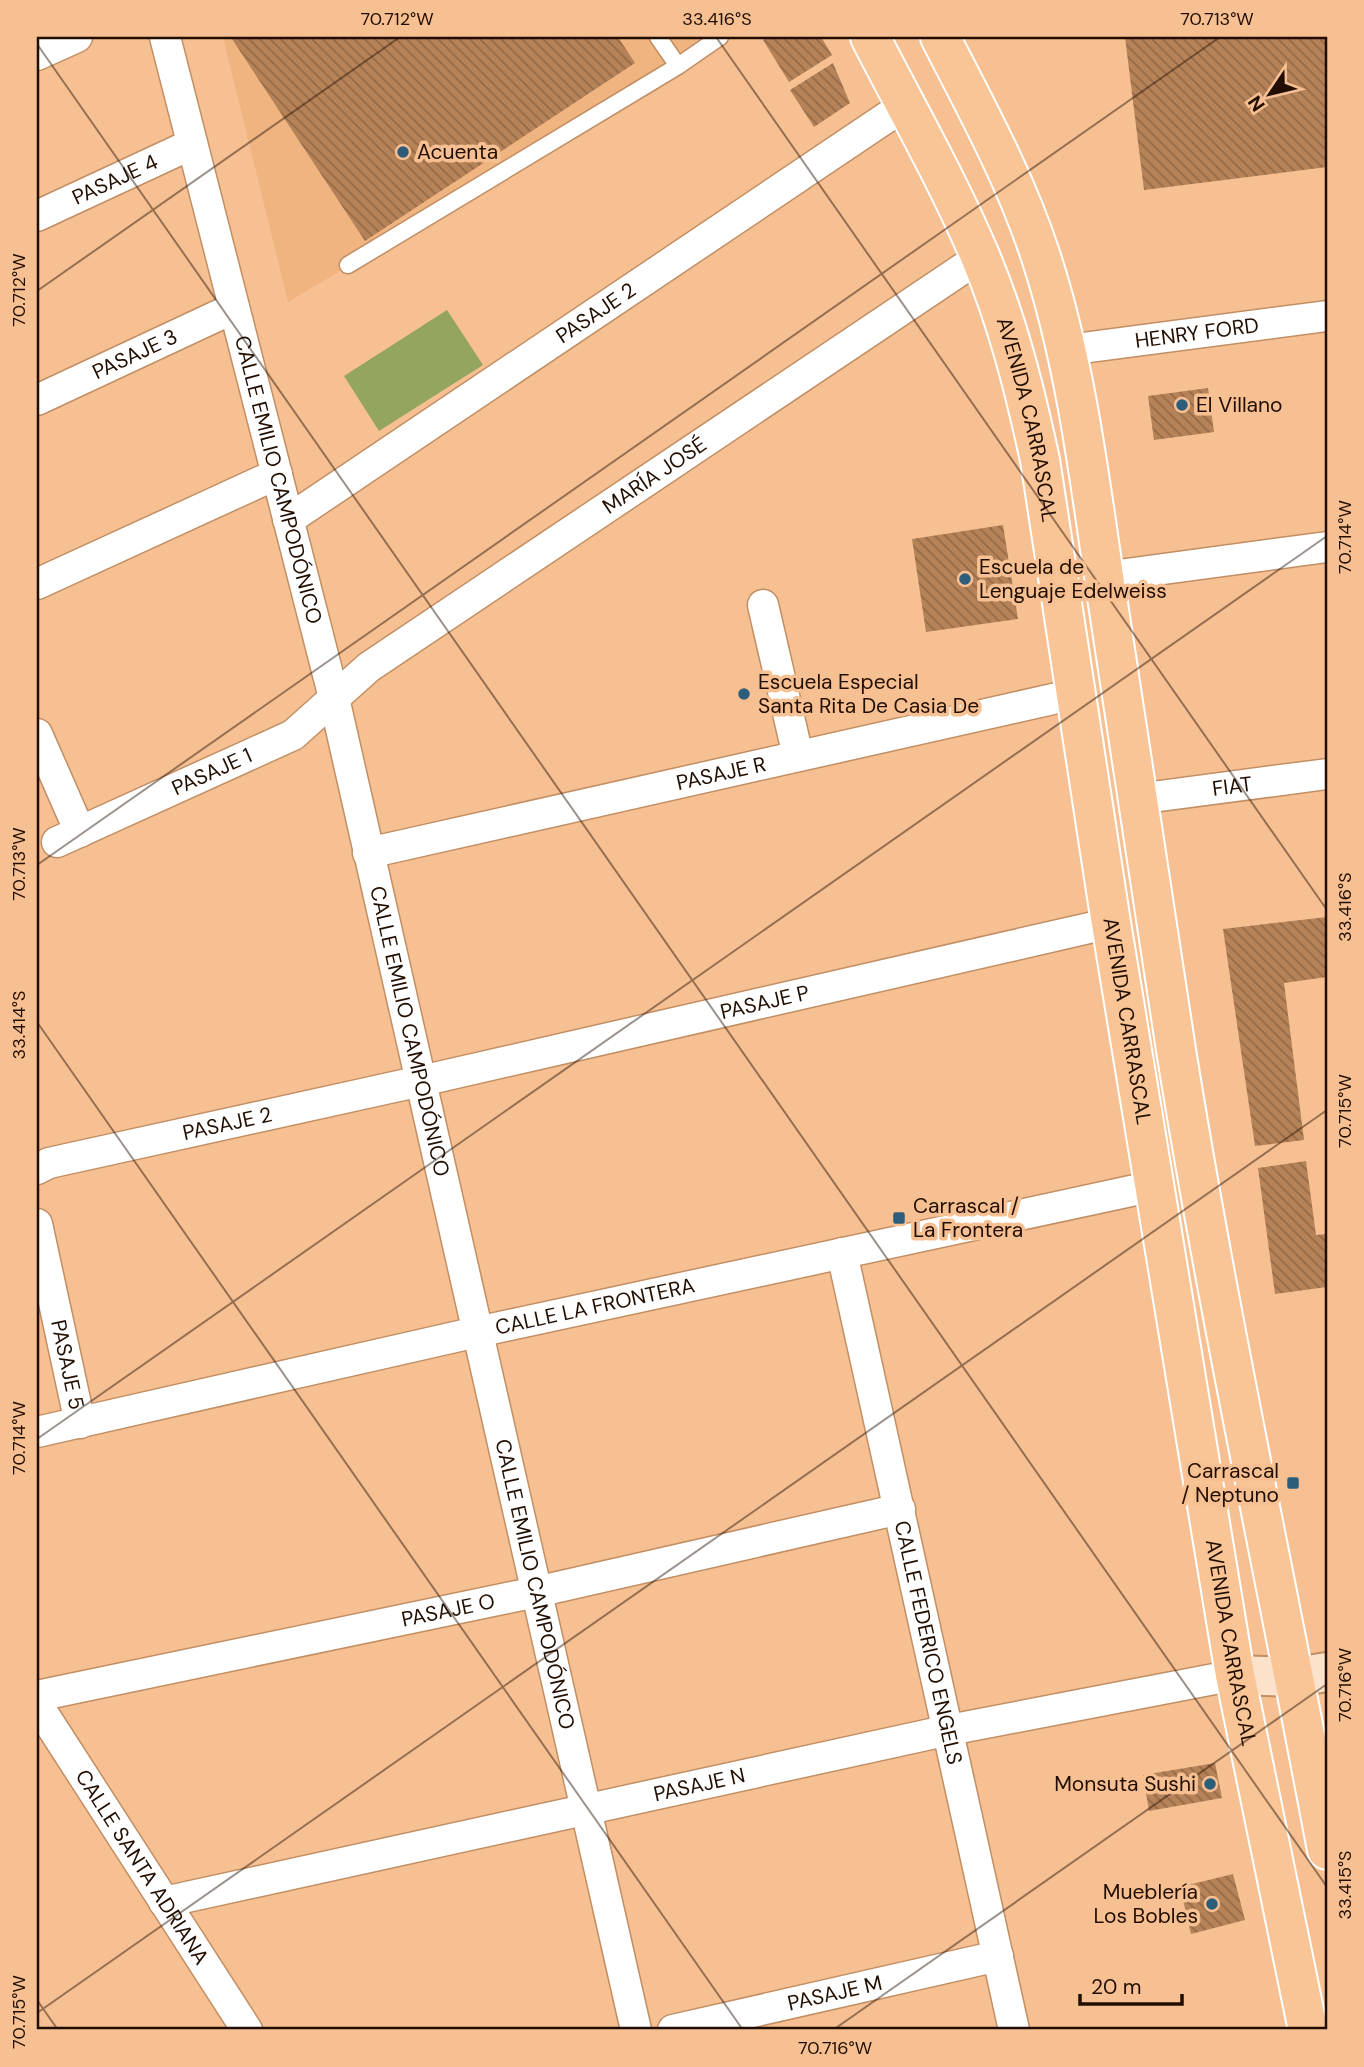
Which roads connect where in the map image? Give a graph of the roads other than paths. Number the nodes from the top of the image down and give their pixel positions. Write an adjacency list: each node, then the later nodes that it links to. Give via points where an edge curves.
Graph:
1 (76, 37): 7 (street)
2 (165, 37): 10 (street, CALLE EMILIO CAMPODÓNICO)
3 (658, 37): 8 (lane)
4 (720, 37): 8 (lane)
5 (870, 37): 9 (main road, AVENIDA CARRASCAL)
6 (940, 37): 16 (main road, AVENIDA CARRASCAL, via 1019,197)
7 (37, 55)
8 (678, 66): 13 (lane)
9 (905, 105): 12 (main road, AVENIDA CARRASCAL); 19 (street, PASAJE 2)
10 (192, 144): 11 (street, PASAJE 4); 14 (street, CALLE EMILIO CAMPODÓNICO)
11 (37, 216)
12 (980, 257): 24 (main road, AVENIDA CARRASCAL, via 1027,399); 25 (street, MARÍA JOSÉ, via 369,667)
13 (348, 264)
14 (234, 308): 17 (street, PASAJE 3); 18 (street, CALLE EMILIO CAMPODÓNICO)
15 (1327, 316): 16 (street, HENRY FORD)
16 (1067, 350): 21 (main road, AVENIDA CARRASCAL)
17 (37, 400)
18 (276, 474): 19 (street, CALLE EMILIO CAMPODÓNICO); 22 (street)
19 (288, 520): 25 (street, CALLE EMILIO CAMPODÓNICO)
20 (1327, 547): 21 (street)
21 (1104, 577): 29 (main road, AVENIDA CARRASCAL)
22 (37, 583)
23 (763, 605): 27 (street)
24 (1075, 694): 27 (street, PASAJE R); 31 (main road, AVENIDA CARRASCAL)
25 (334, 698): 26 (street, PASAJE 1, via 293,735 69,837); 30 (street, CALLE EMILIO CAMPODÓNICO)
26 (37, 734)
27 (798, 756): 30 (street, PASAJE R)
28 (1327, 774): 29 (street, FIAT)
29 (1137, 799): 42 (main road, AVENIDA CARRASCAL, via 1205,1221)
30 (368, 853): 32 (street, CALLE EMILIO CAMPODÓNICO)
31 (1111, 923): 32 (street, PASAJE P); 34 (main road, AVENIDA CARRASCAL)
32 (421, 1082): 33 (street, PASAJE 2); 37 (street, CALLE EMILIO CAMPODÓNICO)
33 (37, 1169)
34 (1154, 1186): 36 (street, CALLE LA FRONTERA); 43 (main road, AVENIDA CARRASCAL)
35 (37, 1224): 38 (street, PASAJE 5)
36 (842, 1253): 37 (street, CALLE LA FRONTERA); 40 (street, CALLE FEDERICO ENGELS)
37 (477, 1332): 38 (street, CALLE LA FRONTERA); 41 (street, CALLE EMILIO CAMPODÓNICO)
38 (80, 1423): 39 (street, CALLE LA FRONTERA)
39 (37, 1432)
40 (900, 1509): 41 (street, PASAJE O); 46 (street, CALLE FEDERICO ENGELS)
41 (536, 1592): 44 (street, PASAJE O); 47 (street, CALLE EMILIO CAMPODÓNICO)
42 (1311, 1674): 43 (main road); 48 (main road, AVENIDA CARRASCAL)
43 (1235, 1675): 46 (street, PASAJE N); 55 (main road, AVENIDA CARRASCAL)
44 (37, 1696)
45 (37, 1704): 49 (street, CALLE SANTA ADRIANA)
46 (949, 1730): 47 (street, PASAJE N); 50 (street, CALLE FEDERICO ENGELS)
47 (586, 1809): 49 (street, PASAJE N); 52 (street, CALLE EMILIO CAMPODÓNICO)
48 (1327, 1850)
49 (164, 1902): 51 (street, CALLE SANTA ADRIANA)
50 (998, 1956): 53 (street, PASAJE M); 54 (street, CALLE FEDERICO ENGELS)
51 (247, 2030)
52 (636, 2030)
53 (673, 2030)
54 (1014, 2030)
55 (1308, 2030)

